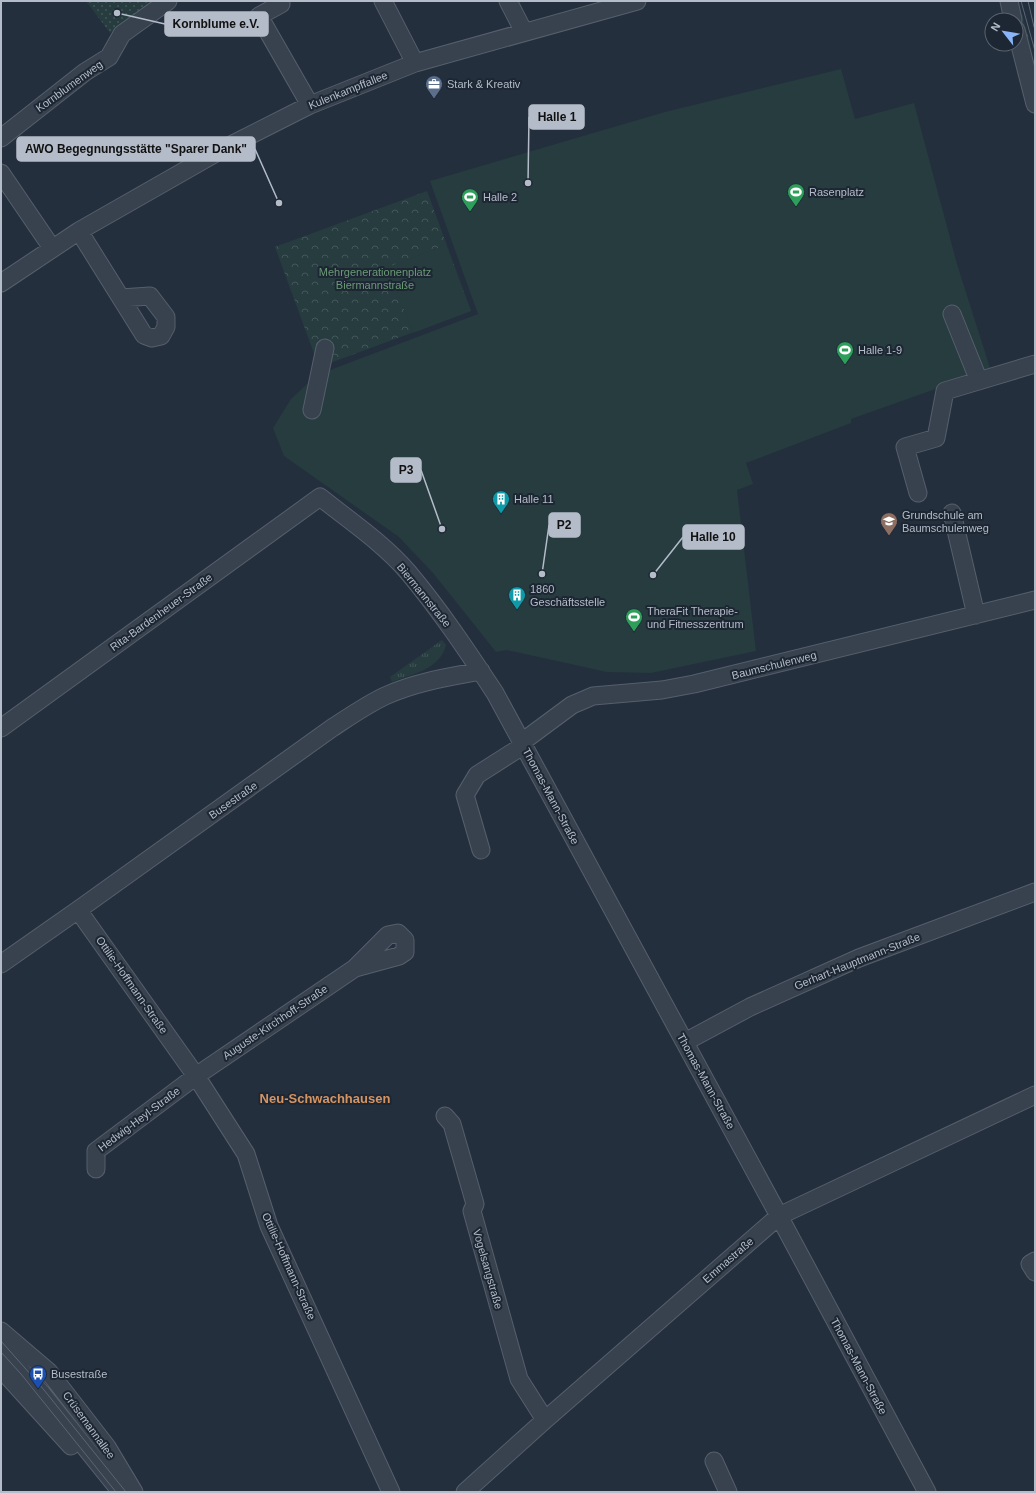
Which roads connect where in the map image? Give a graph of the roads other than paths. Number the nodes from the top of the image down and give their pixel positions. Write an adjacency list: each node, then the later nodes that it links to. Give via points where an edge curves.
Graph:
1 (168, 1): 13 (street, Kornblumenweg, via 122,34 110,57)
2 (383, 1): 10 (street)
3 (508, 1): 8 (street)
4 (637, 1): 8 (street, Kulenkampffallee)
5 (1008, 1): 7 (street)
6 (281, 4): 12 (street, via 259,16)
7 (1011, 12)
8 (524, 32): 10 (street, Kulenkampffallee)
9 (1022, 52): 11 (street)
10 (415, 63): 12 (street, Kulenkampffallee)
11 (1035, 104)
12 (310, 105): 15 (street, Kulenkampffallee, via 221,150)
13 (1, 138)
14 (1, 173): 16 (street)
15 (79, 231): 16 (street, Kulenkampffallee); 18 (street)
16 (52, 248): 17 (street, Kulenkampffallee)
17 (1, 283)
18 (121, 298)
19 (952, 314): 22 (street)
20 (325, 348): 23 (street)
21 (1035, 364): 22 (street)
22 (979, 381): 24 (street, via 945,391 936,438 905,447)
23 (312, 410)
24 (918, 493)
25 (320, 497): 29 (street, Biermannstraße, via 381,545 408,572 444,617); 30 (street, Rita-Bardenheuer-Straße)
26 (952, 513): 28 (street)
27 (1035, 600): 28 (street, Baumschulenweg)
28 (976, 615): 31 (street, Baumschulenweg, via 694,684 662,690 593,696 572,705)
29 (481, 671): 31 (street, Thomas-Mann-Straße); 34 (street, Busestraße, via 426,682 386,695 362,708)
30 (1, 728)
31 (523, 743): 32 (street, Baumschulenweg, via 477,775 465,795); 37 (street, Thomas-Mann-Straße)
32 (481, 850)
33 (1035, 892): 37 (street, Gerhart-Hauptmann-Straße, via 859,958 750,1007)
34 (78, 910): 35 (street, Busestraße); 38 (street, Ottilie-Hoffmann-Straße)
35 (1, 964)
36 (355, 968): 38 (street, Auguste-Kirchhoff-Straße)
37 (685, 1042): 42 (street, Thomas-Mann-Straße)
38 (196, 1076): 41 (street, Hedwig-Heyl-Straße, via 96,1151); 53 (street, Ottilie-Hoffmann-Straße, via 246,1154 269,1226)
39 (1035, 1095): 42 (street, Emmastraße)
40 (445, 1116): 48 (street, Vogelsangstraße, via 452,1124 475,1204 472,1211 519,1378)
41 (96, 1168)
42 (779, 1216): 48 (street, Emmastraße); 56 (street, Thomas-Mann-Straße)
43 (1035, 1261): 44 (street, via 1030,1264)
44 (1035, 1272)
45 (1, 1331): 52 (street, Crüsemannallee, via 49,1372 107,1447)
46 (1, 1348): 51 (street, via 43,1394)
47 (1, 1369): 50 (street)
48 (545, 1420): 54 (street, Emmastraße)
49 (714, 1461): 55 (street)
50 (112, 1492)
51 (121, 1492)
52 (134, 1492)
53 (391, 1492)
54 (465, 1492)
55 (728, 1492)
56 (927, 1492)

